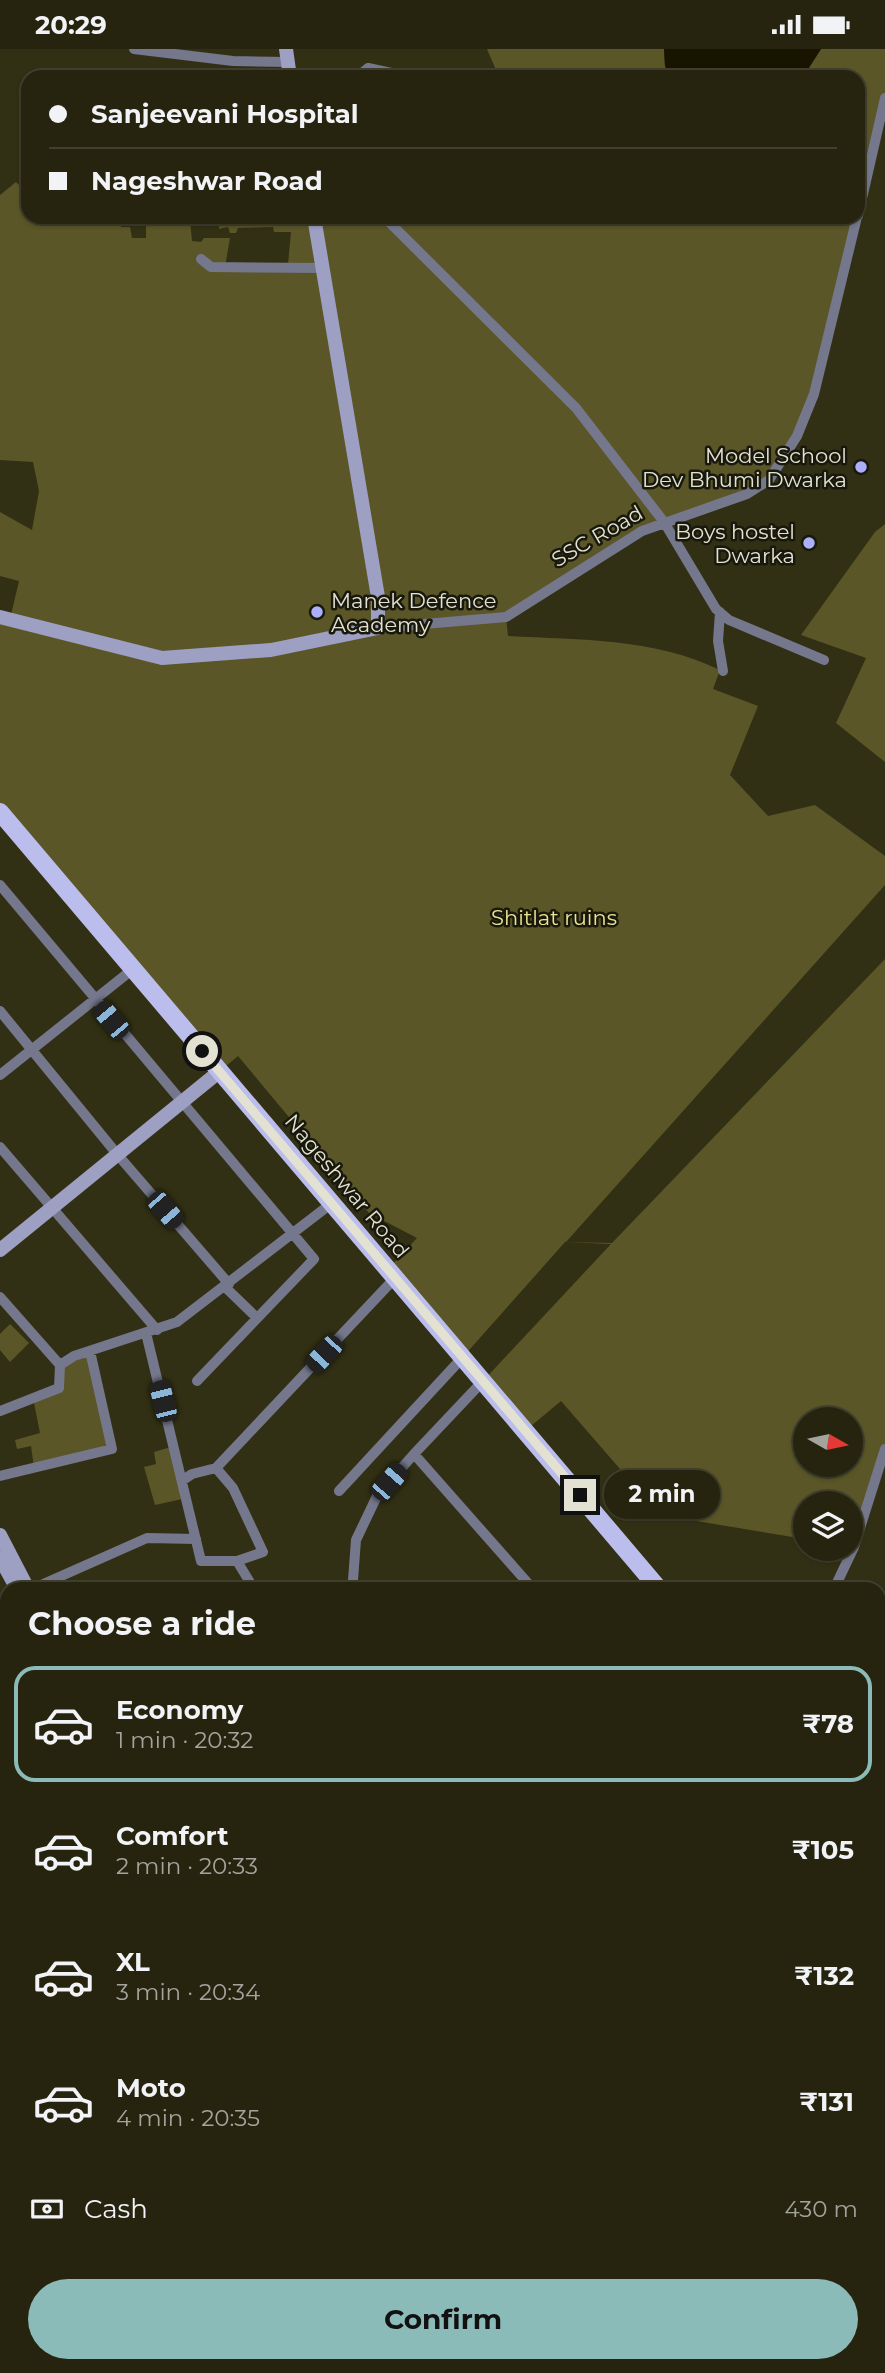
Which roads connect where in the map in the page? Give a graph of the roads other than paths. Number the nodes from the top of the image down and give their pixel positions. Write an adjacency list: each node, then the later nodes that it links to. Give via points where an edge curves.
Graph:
1 (134, 49): 2 (street, via 233,61)
2 (287, 55)
3 (885, 97): 4 (street, SSC Road)
4 (865, 182)
5 (315, 224): 9 (street)
6 (391, 224): 10 (street, via 576,408)
7 (855, 224): 10 (street, SSC Road, via 814,394 778,467 769,480 747,494)
8 (201, 259): 9 (street, via 211,267)
9 (324, 268): 13 (street, via 378,597)
10 (664, 522): 11 (street); 13 (street, SSC Road, via 642,531 506,617)
11 (720, 613): 14 (street); 15 (street)
12 (0, 617): 13 (street, SSC Road, via 162,657 271,650)
13 (377, 628)
14 (824, 660)
15 (723, 671)
16 (3, 821): 18 (main road, Nageshwar Road)
17 (2, 892): 19 (street)
18 (133, 969): 19 (street); 22 (main road, Nageshwar Road)
19 (94, 1000): 21 (street); 24 (street)
20 (0, 1011): 21 (street)
21 (33, 1049): 23 (street); 26 (street)
22 (219, 1071): 24 (street); 27 (main road, Nageshwar Road)
23 (0, 1075)
24 (181, 1102): 26 (street); 29 (street)
25 (0, 1147): 28 (street)
26 (117, 1154): 28 (street); 32 (street)
27 (332, 1203): 29 (street); 31 (main road, Nageshwar Road)
28 (52, 1207): 30 (street); 35 (street)
29 (294, 1235): 32 (street); 34 (street, via 314,1259)
30 (0, 1250)
31 (395, 1278): 37 (main road, Nageshwar Road); 44 (street)
32 (227, 1285): 34 (street); 35 (street, via 177,1322)
33 (0, 1297): 38 (street)
34 (257, 1318): 39 (street)
35 (151, 1331): 36 (street); 46 (street)
36 (90, 1351): 38 (street); 45 (street, via 112,1448)
37 (463, 1357): 40 (main road, Nageshwar Road); 47 (street)
38 (60, 1366): 41 (street, via 59,1388)
39 (197, 1381)
40 (483, 1381): 43 (street); 58 (main road, Nageshwar Road)
41 (0, 1411)
42 (885, 1449): 59 (street, via 854,1547)
43 (414, 1454): 52 (street, via 377,1496 366,1518 356,1540); 57 (street)
44 (216, 1468): 46 (street); 51 (street, via 233,1488 263,1552)
45 (0, 1476)
46 (183, 1480): 49 (street)
47 (339, 1491)
48 (0, 1535): 54 (street)
49 (196, 1539): 51 (street, via 201,1560); 55 (street, via 147,1538)
50 (0, 1558): 53 (street)
51 (237, 1561): 56 (street)
52 (353, 1580)
53 (12, 1582)
54 (26, 1582)
55 (46, 1582)
56 (250, 1582)
57 (527, 1582)
58 (652, 1582)
59 (837, 1582)

